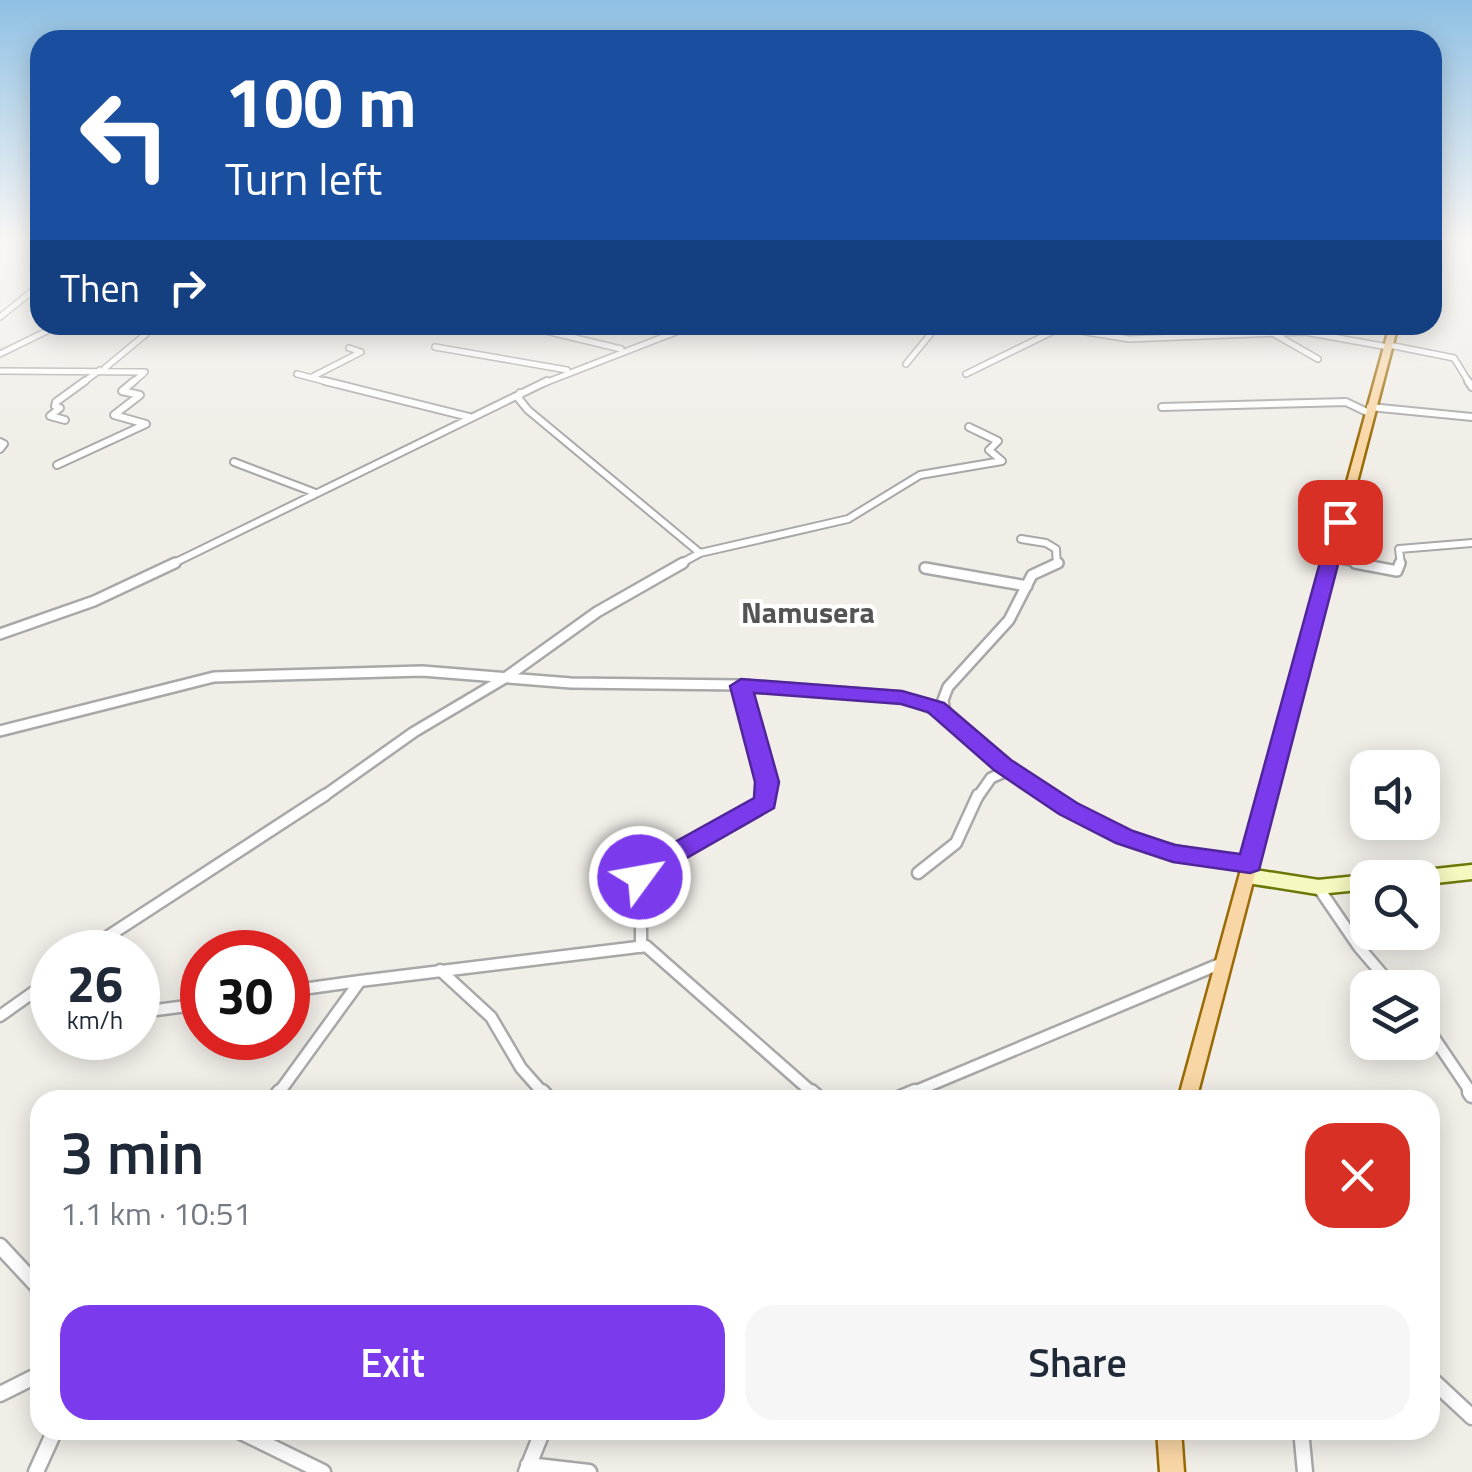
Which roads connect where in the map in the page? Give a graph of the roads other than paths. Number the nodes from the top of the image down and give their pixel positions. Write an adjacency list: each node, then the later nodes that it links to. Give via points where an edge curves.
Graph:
1 (39, 335): 18 (street)
2 (145, 335): 21 (street)
3 (562, 335): 17 (street)
4 (666, 335): 17 (street)
5 (930, 335): 20 (street)
6 (1046, 335): 25 (street)
7 (1092, 335): 13 (street)
8 (1103, 335): 13 (street)
9 (1230, 335): 13 (street)
10 (1273, 335): 19 (street)
11 (1332, 335): 14 (street)
12 (1392, 335): 14 (main road)
13 (1105, 338)
14 (1389, 346): 27 (street, via 1454,358); 30 (main road)
15 (435, 347): 22 (street)
16 (349, 348): 26 (street, via 361,352)
17 (624, 350): 22 (street)
18 (0, 354)
19 (1318, 359)
20 (906, 364)
21 (101, 370): 23 (street); 33 (street, via 56,402 60,408 50,416); 36 (street, via 145,372 122,389 140,395 114,415 146,424)
22 (570, 371): 28 (street)
23 (0, 372)
24 (297, 374): 26 (street)
25 (966, 374)
26 (312, 378): 31 (street)
27 (1472, 387)
28 (520, 393): 31 (street); 40 (street, via 528,410)
29 (1162, 407): 30 (street, via 1346,402)
30 (1369, 410): 32 (street); 41 (main road)
31 (469, 417): 37 (street)
32 (1471, 418)
33 (64, 420)
34 (968, 428): 40 (street, via 999,442 990,450 1002,461 920,475 848,519)
35 (234, 462): 37 (street)
36 (57, 466)
37 (314, 492): 44 (street, via 94,601)
38 (1021, 539): 43 (street, via 1051,544 1058,563 1038,570)
39 (1472, 543): 41 (street, via 1400,549 1397,570)
40 (700, 553): 45 (street, via 597,612)
41 (1330, 558): 50 (main road)
42 (926, 568): 43 (street)
43 (1027, 586): 47 (street, via 1009,620 948,688)
44 (0, 634)
45 (505, 678): 46 (street); 48 (street, via 422,671 196,679); 56 (street)
46 (741, 686): 47 (street, via 902,697); 57 (street, via 768,797 641,873)
47 (946, 713): 49 (street)
48 (0, 731)
49 (1009, 770): 50 (street, via 1124,837); 52 (street, via 992,776 963,833)
50 (1249, 870): 55 (street); 58 (main road)
51 (1472, 872): 53 (street)
52 (918, 873)
53 (1440, 876)
54 (1350, 884): 55 (street)
55 (1318, 888): 60 (street)
56 (117, 930)
57 (641, 947): 59 (street); 68 (street, via 653,950)
58 (1222, 963): 69 (street); 70 (main road)
59 (440, 970): 61 (street); 67 (street, via 491,1017)
60 (1379, 970)
61 (360, 982): 62 (street); 66 (street)
62 (310, 989)
63 (30, 995): 64 (street)
64 (0, 1016)
65 (1440, 1047): 71 (street)
66 (281, 1090)
67 (540, 1090)
68 (809, 1090)
69 (921, 1090)
70 (1190, 1090)
71 (1472, 1095)
72 (0, 1246): 73 (street)
73 (30, 1278)
74 (30, 1379): 76 (street)
75 (1440, 1387): 77 (street)
76 (0, 1394)
77 (1472, 1417)
78 (51, 1440): 86 (street)
79 (256, 1440): 84 (street)
80 (539, 1440): 83 (street)
81 (1171, 1440): 85 (main road)
82 (1302, 1440): 88 (street)
83 (527, 1468): 87 (street)
84 (314, 1470)
85 (1177, 1470)
86 (36, 1472)
87 (589, 1472)
88 (1304, 1472)

